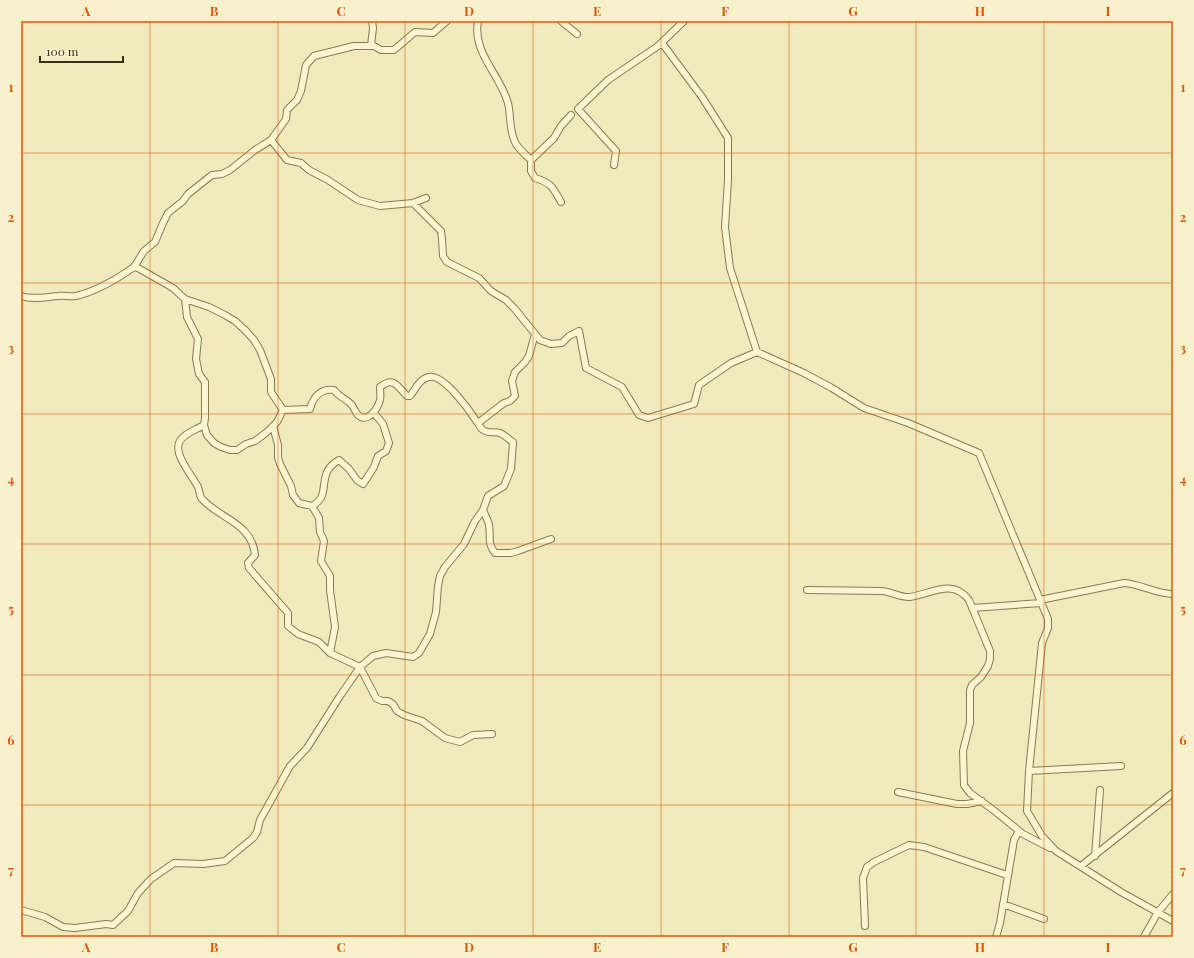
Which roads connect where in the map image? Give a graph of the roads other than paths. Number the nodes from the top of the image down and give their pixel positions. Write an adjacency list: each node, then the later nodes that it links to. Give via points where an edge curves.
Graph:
1 (372, 21): 8 (street)
2 (447, 21): 8 (street, via 433,33 415,32 394,50 381,50)
3 (478, 21): 11 (street, via 479,43 508,102 515,142)
4 (561, 21): 6 (street)
5 (684, 21): 7 (street)
6 (577, 34)
7 (662, 43): 12 (street, via 608,80 578,109 616,151); 20 (street, via 702,97 728,138 725,227 730,268)
8 (371, 46): 10 (street, via 354,46 314,56 306,65 297,100 287,110 286,119)
9 (571, 115): 11 (street, via 554,138)
10 (271, 140): 15 (street, via 287,160 301,163 358,200 380,206); 16 (street, via 230,170 212,175 188,194 168,213 155,242 144,251)
11 (531, 160): 14 (street, via 531,171 535,178 553,187)
12 (614, 165)
13 (426, 198): 15 (street)
14 (561, 202)
15 (413, 203): 19 (street, via 440,231 443,256 447,262 479,278 491,291 506,300)
16 (134, 268): 17 (street, via 119,278 75,296); 18 (street, via 173,288)
17 (21, 296)
18 (185, 299): 21 (street, via 225,315 254,340 268,368 271,392); 24 (street, via 186,317 198,339 196,359 199,374 205,382)
19 (535, 334): 20 (street, via 540,340 557,344 579,331 586,368 622,387 639,415 648,418 694,404 699,385 731,363); 23 (street, via 529,356 514,372 512,381 515,396)
20 (757, 352): 31 (street, via 832,388 864,408 908,423 979,453)
21 (283, 410): 22 (street, via 310,409 317,395 328,389 334,390 350,403 358,415 365,417); 25 (street)
22 (374, 413): 23 (street, via 381,399 380,387 386,382 395,383 410,396 422,380 433,377 441,379 449,386); 26 (street, via 386,431 389,443 386,450 378,456 363,484 339,460 333,464 327,472 322,498)
23 (478, 422): 27 (street, via 488,433 500,433 513,442 510,469 504,486 488,496)
24 (204, 425): 25 (street, via 214,443 230,450 237,450 255,441); 33 (street, via 182,438 178,445 201,498 236,523 251,540 255,555 248,563 249,568 288,613 288,626 298,634 318,642)
25 (273, 426): 26 (street, via 278,445 278,458 292,486 293,495 299,503)
26 (312, 506): 33 (street, via 319,518 320,532 324,540 321,561 330,576 335,627)
27 (483, 510): 28 (street, via 489,524 490,546 495,553 511,553); 34 (street, via 464,544 440,576 436,612 430,634 419,653 413,657 386,653 373,656)
28 (551, 539)
29 (807, 590): 32 (street, via 882,591 910,597 946,588 965,595)
30 (1173, 594): 31 (street, via 1124,582)
31 (1040, 601): 32 (street); 37 (street, via 1048,619 1048,628 1042,643)
32 (972, 608): 41 (street, via 990,651 990,659 981,677 970,690 970,723 963,751 964,785)
33 (330, 653): 34 (street)
34 (360, 667): 35 (street, via 376,698 382,702 388,701 397,711 422,721 445,738 460,742 472,735); 49 (street, via 307,748 290,766 260,820 253,838 226,861 203,864 174,863 151,879 138,893 128,911 113,925 63,927 45,917)
35 (492, 734)
36 (1121, 766): 37 (street)
37 (1029, 770): 43 (street, via 1027,811 1042,836)
38 (1100, 790): 44 (street)
39 (898, 792): 41 (street, via 956,804)
40 (1173, 793): 44 (street)
41 (982, 801): 42 (street)
42 (1019, 831): 43 (street); 46 (street, via 1014,840)
43 (1056, 851): 45 (street)
44 (1094, 856): 45 (street)
45 (1081, 866): 50 (street)
46 (1007, 875): 48 (street); 53 (street, via 924,847 909,845 867,867 863,878)
47 (1173, 894): 50 (street)
48 (1003, 904): 51 (street); 54 (street)
49 (21, 910)
50 (1158, 912): 52 (street); 55 (street)
51 (1044, 919)
52 (1173, 921)
53 (865, 926)
54 (996, 937)
55 (1144, 937)

